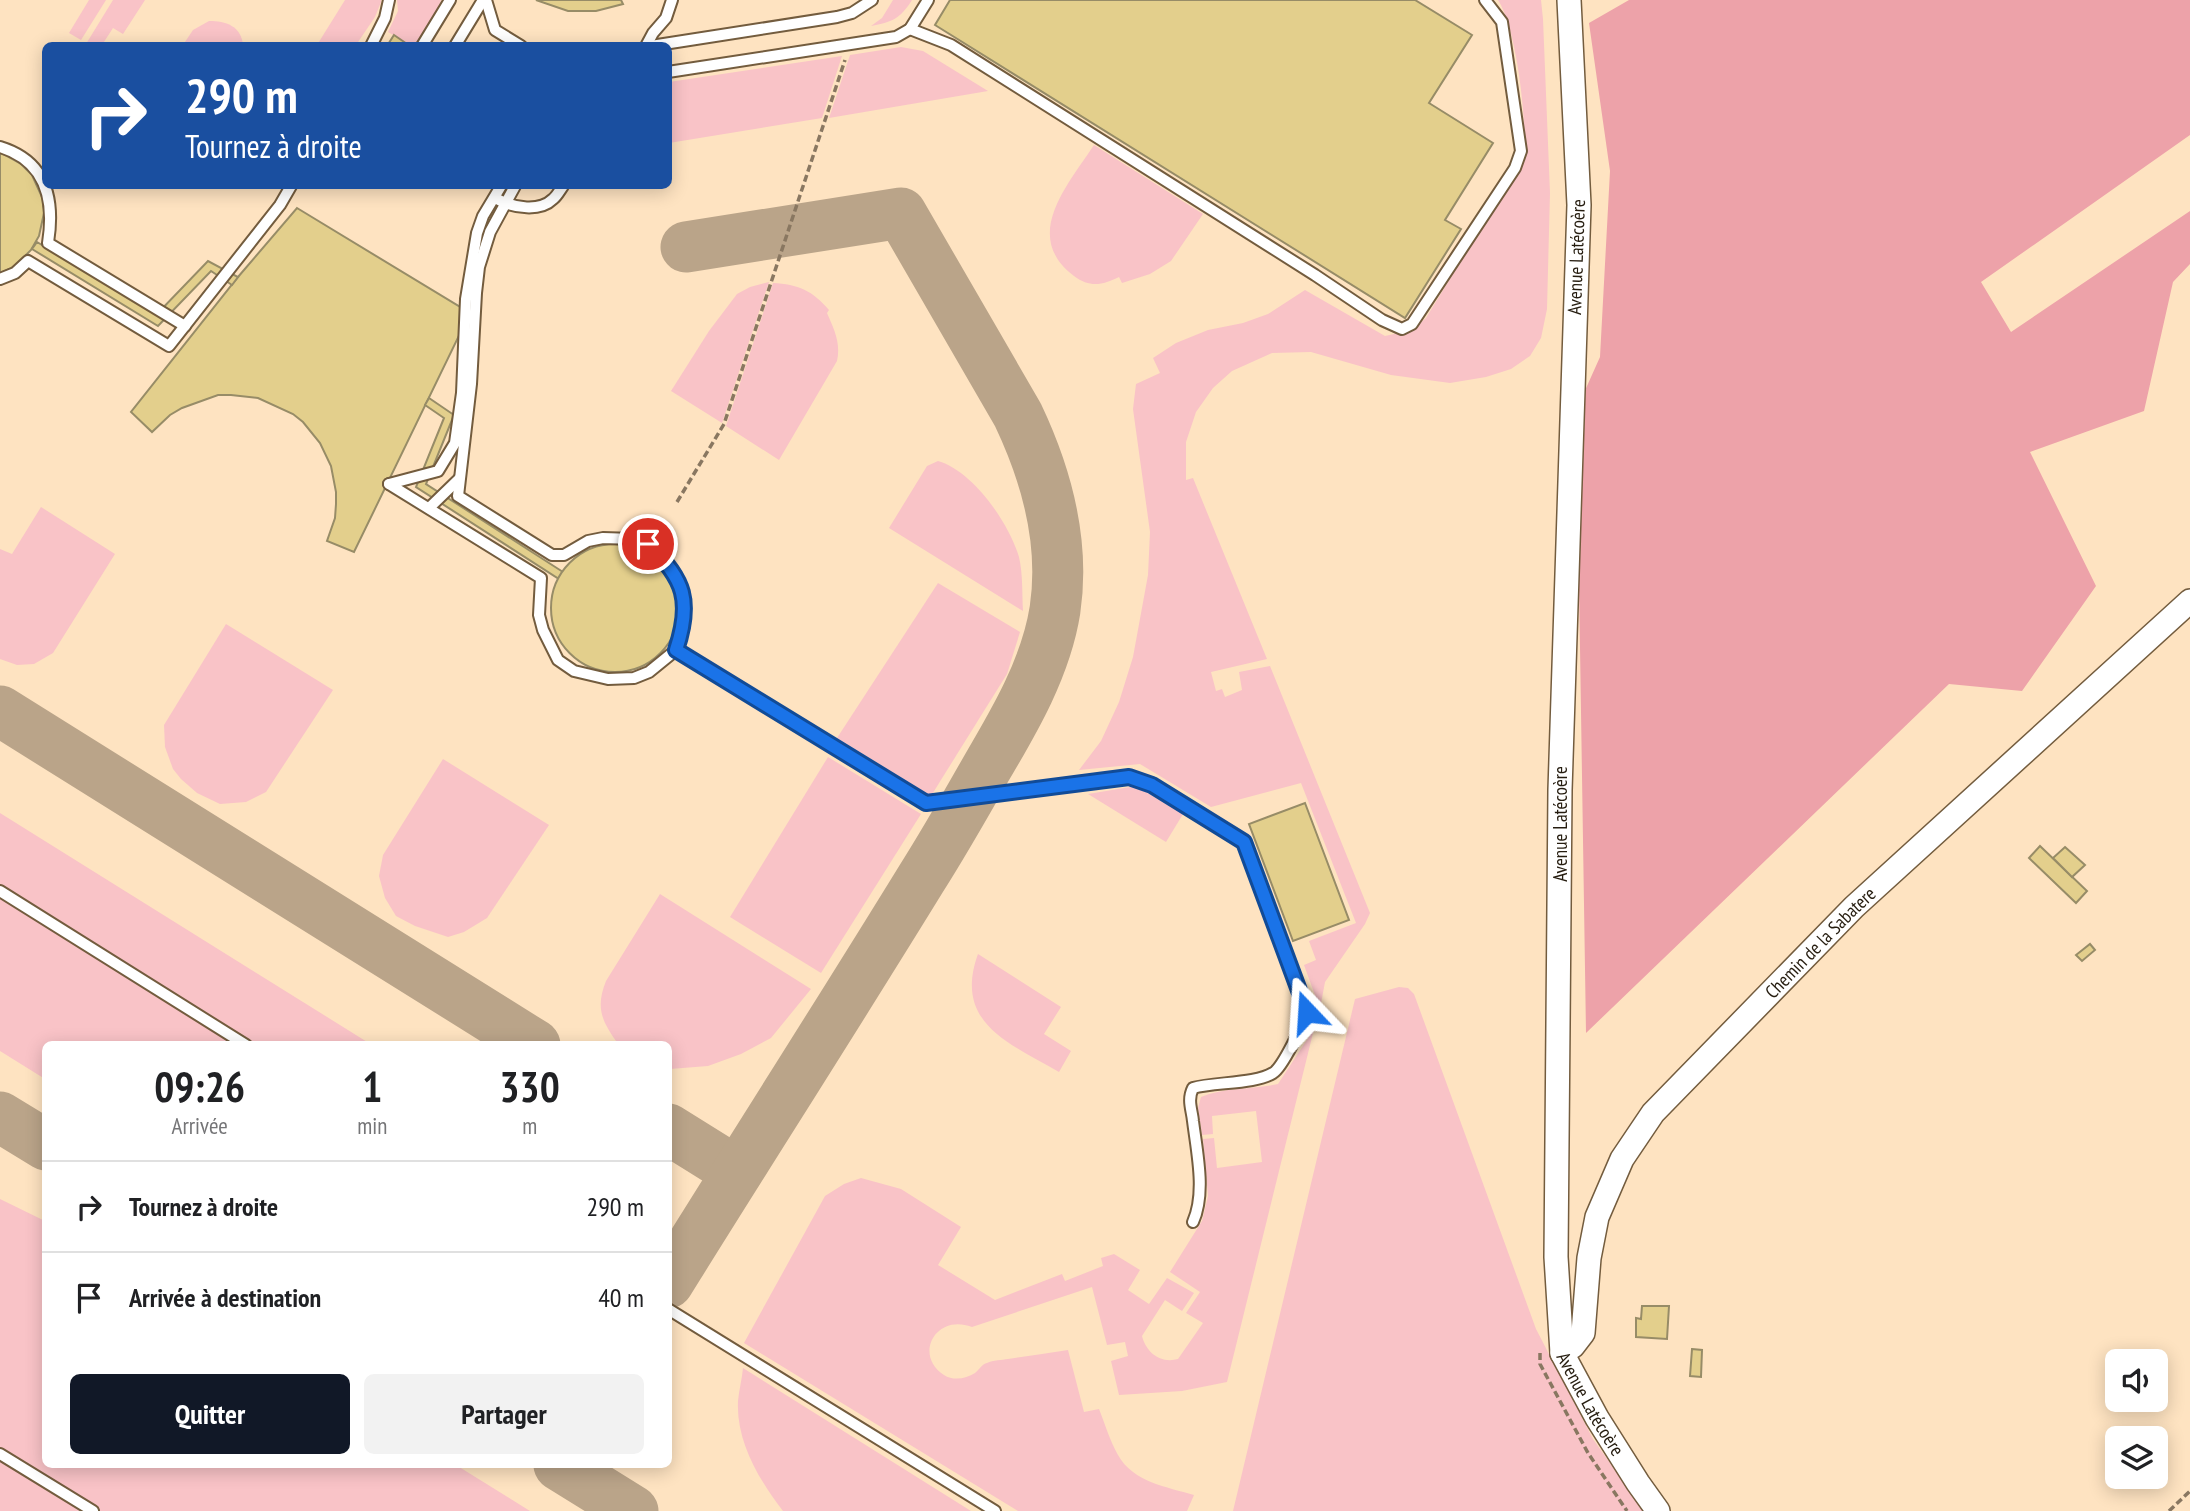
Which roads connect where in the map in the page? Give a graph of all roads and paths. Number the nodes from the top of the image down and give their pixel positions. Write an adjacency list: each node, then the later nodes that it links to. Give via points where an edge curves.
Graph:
1 (389, 0): 10 (lane)
2 (450, 0): 11 (lane)
3 (485, 0): 12 (lane); 13 (lane, via 495,30)
4 (672, 0): 14 (lane, via 666,18)
5 (872, 0): 15 (lane, via 838,17)
6 (928, 0): 9 (lane)
7 (1485, 0): 9 (lane, via 1502,22 1521,151 1515,168 1412,324 1402,329 951,44)
8 (1569, 0): 38 (street, Avenue Latécoère, via 1579,205 1559,790 1556,1257)
9 (910, 29): 16 (lane, via 896,37)
10 (373, 42)
11 (424, 42)
12 (458, 42)
13 (514, 42)
14 (648, 42)
15 (672, 43)
16 (850, 44): 17 (lane); 30 (path, via 724,425)
17 (672, 71)
18 (0, 147): 19 (lane, via 31,163)
19 (42, 180)
20 (45, 189): 28 (lane, via 50,214 47,243)
21 (289, 189): 28 (lane)
22 (499, 189): 25 (lane)
23 (513, 189): 26 (lane)
24 (561, 189): 26 (lane, via 545,205)
25 (494, 197): 26 (lane); 31 (lane, via 477,233 470,270 455,443 438,471 389,484)
26 (505, 203): 29 (lane, via 479,267 471,384)
27 (0, 279): 28 (lane, via 28,261 169,346)
28 (185, 326)
29 (458, 479): 31 (lane); 33 (lane, via 458,496 552,555 564,555 603,538 648,544 674,572 682,592 684,625)
30 (677, 502)
31 (429, 508): 33 (lane, via 541,578 543,630 558,660 574,671 608,679 634,678)
32 (2190, 601): 38 (street, Chemin de la Sabatere, via 1854,907 1653,1113 1622,1159 1597,1217 1583,1333)
33 (676, 650): 36 (lane, via 926,803 1129,777 1152,785 1244,842 1307,1012 1275,1073 1193,1088 1189,1096 1199,1192)
34 (0, 891): 35 (lane)
35 (240, 1041)
36 (1193, 1222)
37 (672, 1311): 43 (lane)
38 (1562, 1353): 45 (street, Avenue Latécoère, via 1597,1418)
39 (1540, 1364): 44 (path, via 1588,1453)
40 (0, 1454): 42 (lane)
41 (2190, 1491): 46 (path)
42 (93, 1511)
43 (995, 1511)
44 (1627, 1511)
45 (1658, 1511)
46 (2169, 1511)

